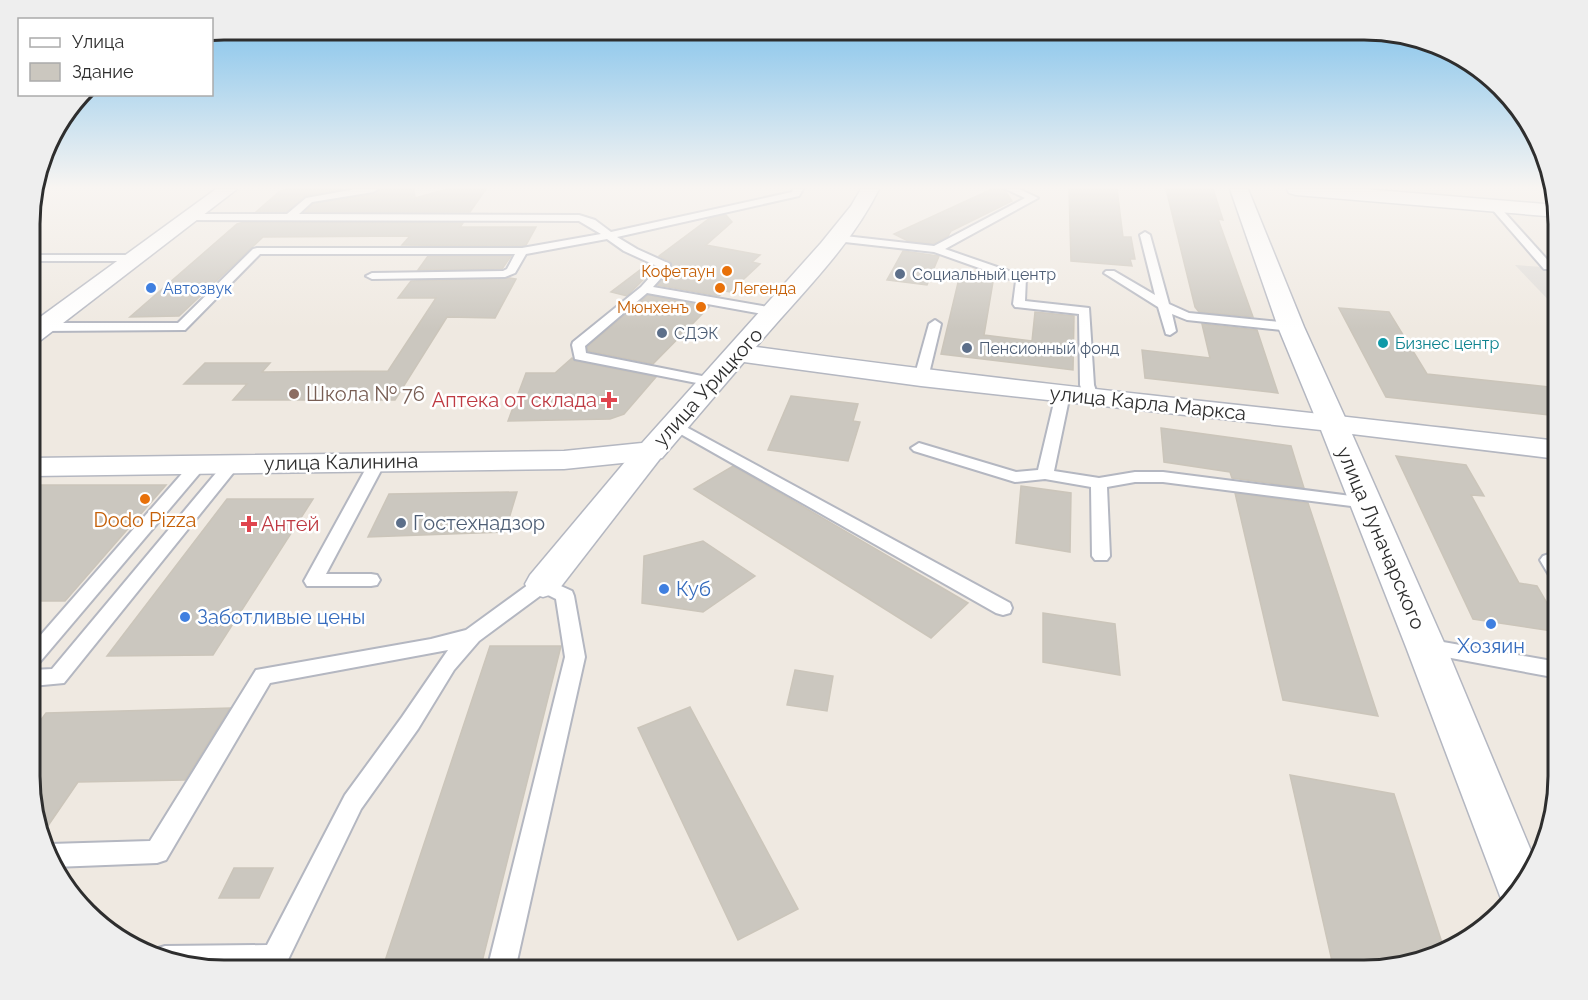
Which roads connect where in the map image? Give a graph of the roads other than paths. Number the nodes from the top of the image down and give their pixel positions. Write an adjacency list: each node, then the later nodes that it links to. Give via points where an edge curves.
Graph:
1 (1145, 235): 17 (lane)
2 (165, 236): 11 (street)
3 (607, 236): 9 (lane); 15 (lane, via 666,266)
4 (961, 236): 8 (lane)
5 (1257, 236): 21 (street, улица Луначарского)
6 (1520, 236): 12 (lane)
7 (837, 238): 8 (lane); 19 (street, улица Урицкого)
8 (936, 249): 18 (lane, via 1022,279 1019,304)
9 (522, 251): 14 (lane, via 511,272 505,274); 23 (lane, via 257,251 181,327)
10 (40, 258): 11 (lane)
11 (136, 258): 22 (street)
12 (1547, 266)
13 (1110, 273): 17 (lane)
14 (372, 276)
15 (645, 289): 19 (lane); 27 (lane, via 578,345 580,356)
16 (1084, 296): 18 (lane)
17 (1164, 306): 21 (lane, via 1187,316); 24 (lane)
18 (1085, 311): 29 (lane)
19 (774, 312): 25 (street, улица Урицкого)
20 (935, 324): 26 (lane)
21 (1291, 327): 30 (street, улица Луначарского)
22 (40, 329)
23 (40, 331)
24 (1170, 331)
25 (739, 353): 26 (street, улица Карла Маркса); 27 (street, улица Урицкого)
26 (921, 378): 28 (street, улица Карла Маркса)
27 (712, 382): 31 (street, улица Урицкого)
28 (1063, 394): 29 (street, улица Карла Маркса); 39 (lane)
29 (1091, 397): 30 (street, улица Карла Маркса)
30 (1332, 424): 33 (street, улица Карла Маркса); 41 (street, улица Луначарского)
31 (675, 425): 34 (street, улица Урицкого); 45 (lane)
32 (919, 448): 39 (lane, via 1016,477)
33 (1547, 449)
34 (651, 451): 35 (street, улица Калинина, via 564,460); 44 (street, улица Урицкого)
35 (378, 461): 37 (street, улица Калинина); 43 (lane, via 313,581)
36 (199, 464): 37 (street, улица Калинина); 38 (street, улица Калинина); 48 (lane)
37 (232, 464): 50 (lane, via 57,677)
38 (40, 467)
39 (1045, 474): 40 (lane)
40 (1100, 483): 41 (lane, via 1163,477); 42 (lane)
41 (1367, 503): 47 (street, улица Луначарского)
42 (1101, 556)
43 (371, 580)
44 (543, 584): 46 (lane); 54 (lane, via 565,596 574,657)
45 (1003, 608)
46 (472, 636): 51 (lane, via 431,647 263,676 157,852); 53 (lane, via 447,664 353,802 274,958)
47 (1426, 647): 49 (lane); 52 (street, улица Луначарского)
48 (40, 649)
49 (1547, 668)
50 (40, 678)
51 (59, 856)
52 (1517, 878)
53 (207, 959)
54 (503, 960)

